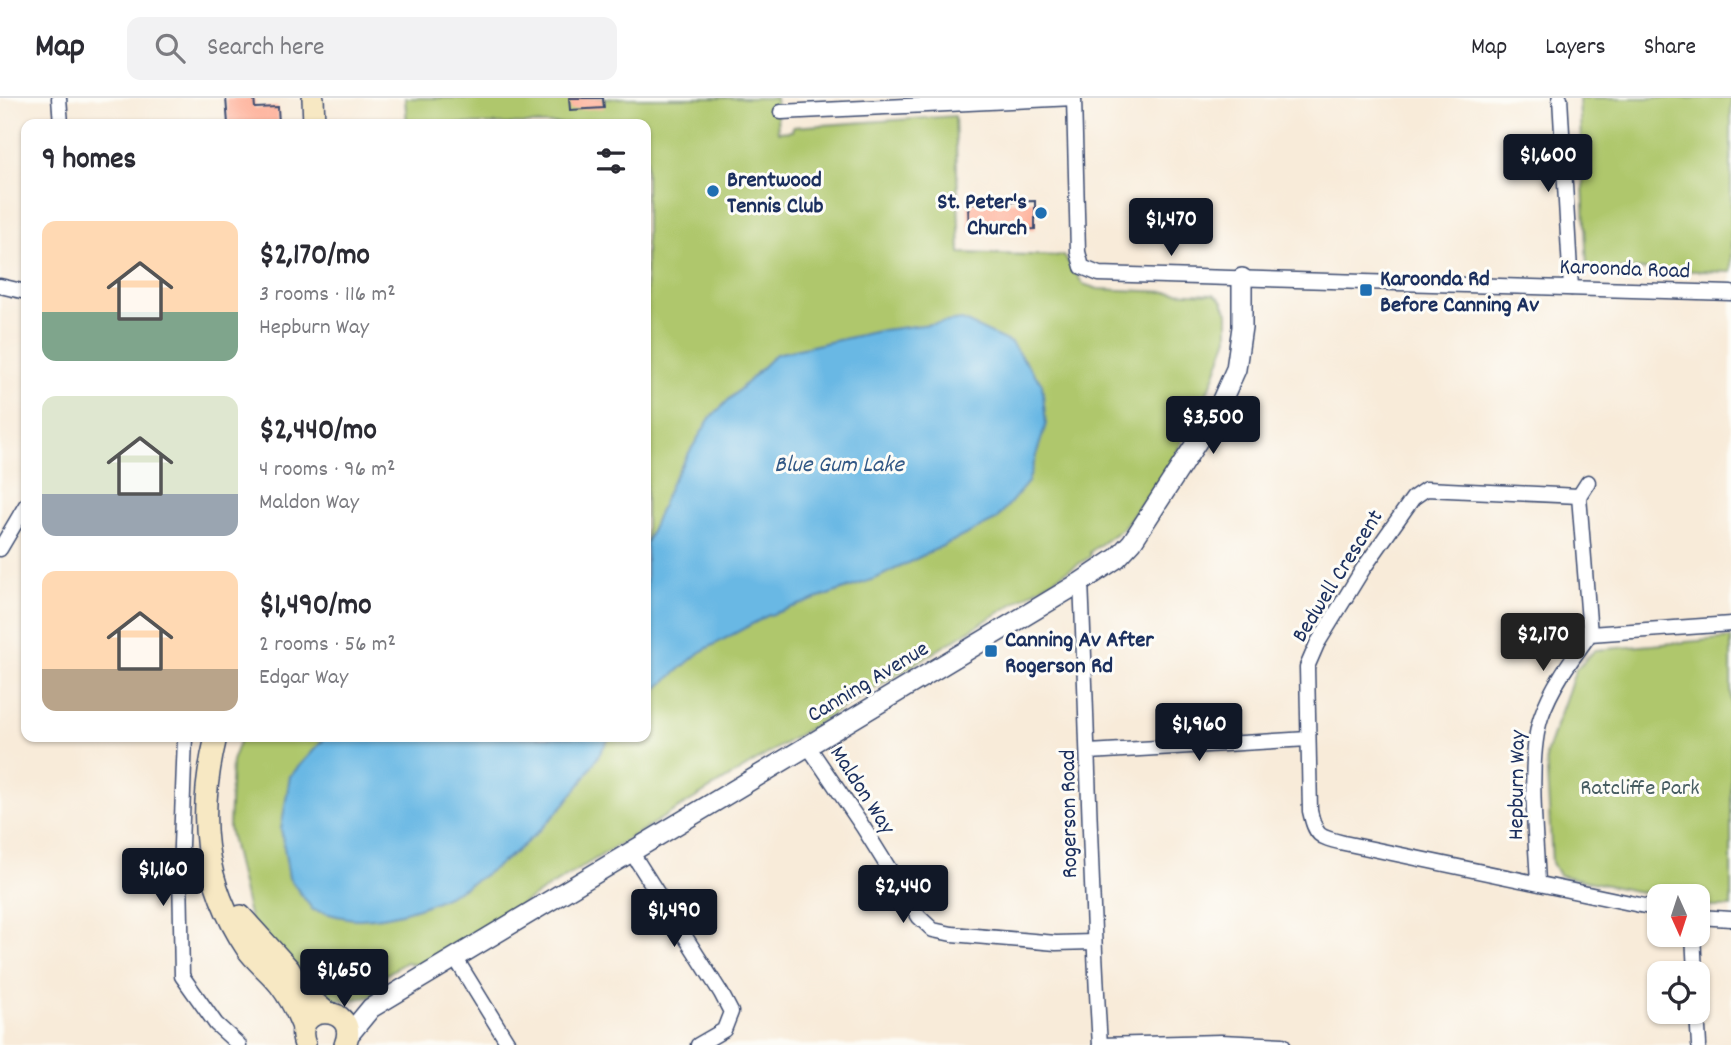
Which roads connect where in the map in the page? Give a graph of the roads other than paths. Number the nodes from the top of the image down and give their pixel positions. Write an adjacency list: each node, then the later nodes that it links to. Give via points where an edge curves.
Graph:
1 (59, 98): 8 (street)
2 (313, 98): 9 (main road)
3 (325, 98): 10 (main road)
4 (1074, 98): 6 (street); 11 (street, Karoonda Road, via 1077,252 1082,267 1099,274)
5 (1560, 98): 13 (street)
6 (866, 103): 7 (street)
7 (781, 112)
8 (61, 119)
9 (314, 119)
10 (327, 119)
11 (1242, 278): 13 (street, Karoonda Road); 20 (street, Canning Avenue, via 1236,369 1217,411 1132,542)
12 (0, 286): 14 (street)
13 (1571, 288): 15 (street, Karoonda Road)
14 (21, 291)
15 (1731, 293)
16 (1588, 482): 17 (street)
17 (1579, 496): 22 (street); 23 (street, Bedwell Crescent, via 1426,489 1413,498 1317,644 1307,667)
18 (21, 513): 19 (street)
19 (0, 549)
20 (1081, 583): 27 (street, Canning Avenue); 28 (street, Rogerson Road)
21 (1731, 624): 22 (street)
22 (1590, 634): 30 (street, Hepburn Way, via 1540,719 1534,774)
23 (1308, 739): 28 (street); 30 (street, Bedwell Crescent, via 1310,811 1322,837)
24 (185, 742): 41 (street, via 182,976 216,1024)
25 (215, 742): 39 (main road, via 205,798 214,881 221,903 249,951 296,1007)
26 (225, 742): 37 (main road, via 218,813 226,884 243,920 289,970 301,991)
27 (808, 746): 29 (street, Canning Avenue); 34 (street, Maldon Way, via 919,917 933,930 1056,943)
28 (1089, 752): 34 (street, Rogerson Road)
29 (632, 853): 35 (street, Canning Avenue); 43 (street, via 731,1012 724,1030)
30 (1538, 883): 31 (street, Bedwell Crescent)
31 (1647, 906)
32 (1710, 918): 33 (street)
33 (1731, 919)
34 (1093, 942): 44 (street, Rogerson Road)
35 (456, 959): 36 (street, Canning Avenue); 42 (street)
36 (372, 1008): 37 (street, Canning Avenue); 40 (street, Canning Avenue)
37 (330, 1013): 39 (main road, Canning Avenue, via 312,1016); 40 (main road, Canning Avenue, via 345,1023)
38 (1698, 1024): 46 (street)
39 (302, 1038)
40 (346, 1043)
41 (239, 1045)
42 (509, 1045)
43 (698, 1045)
44 (1100, 1045): 45 (street)
45 (1283, 1045)
46 (1699, 1045)

